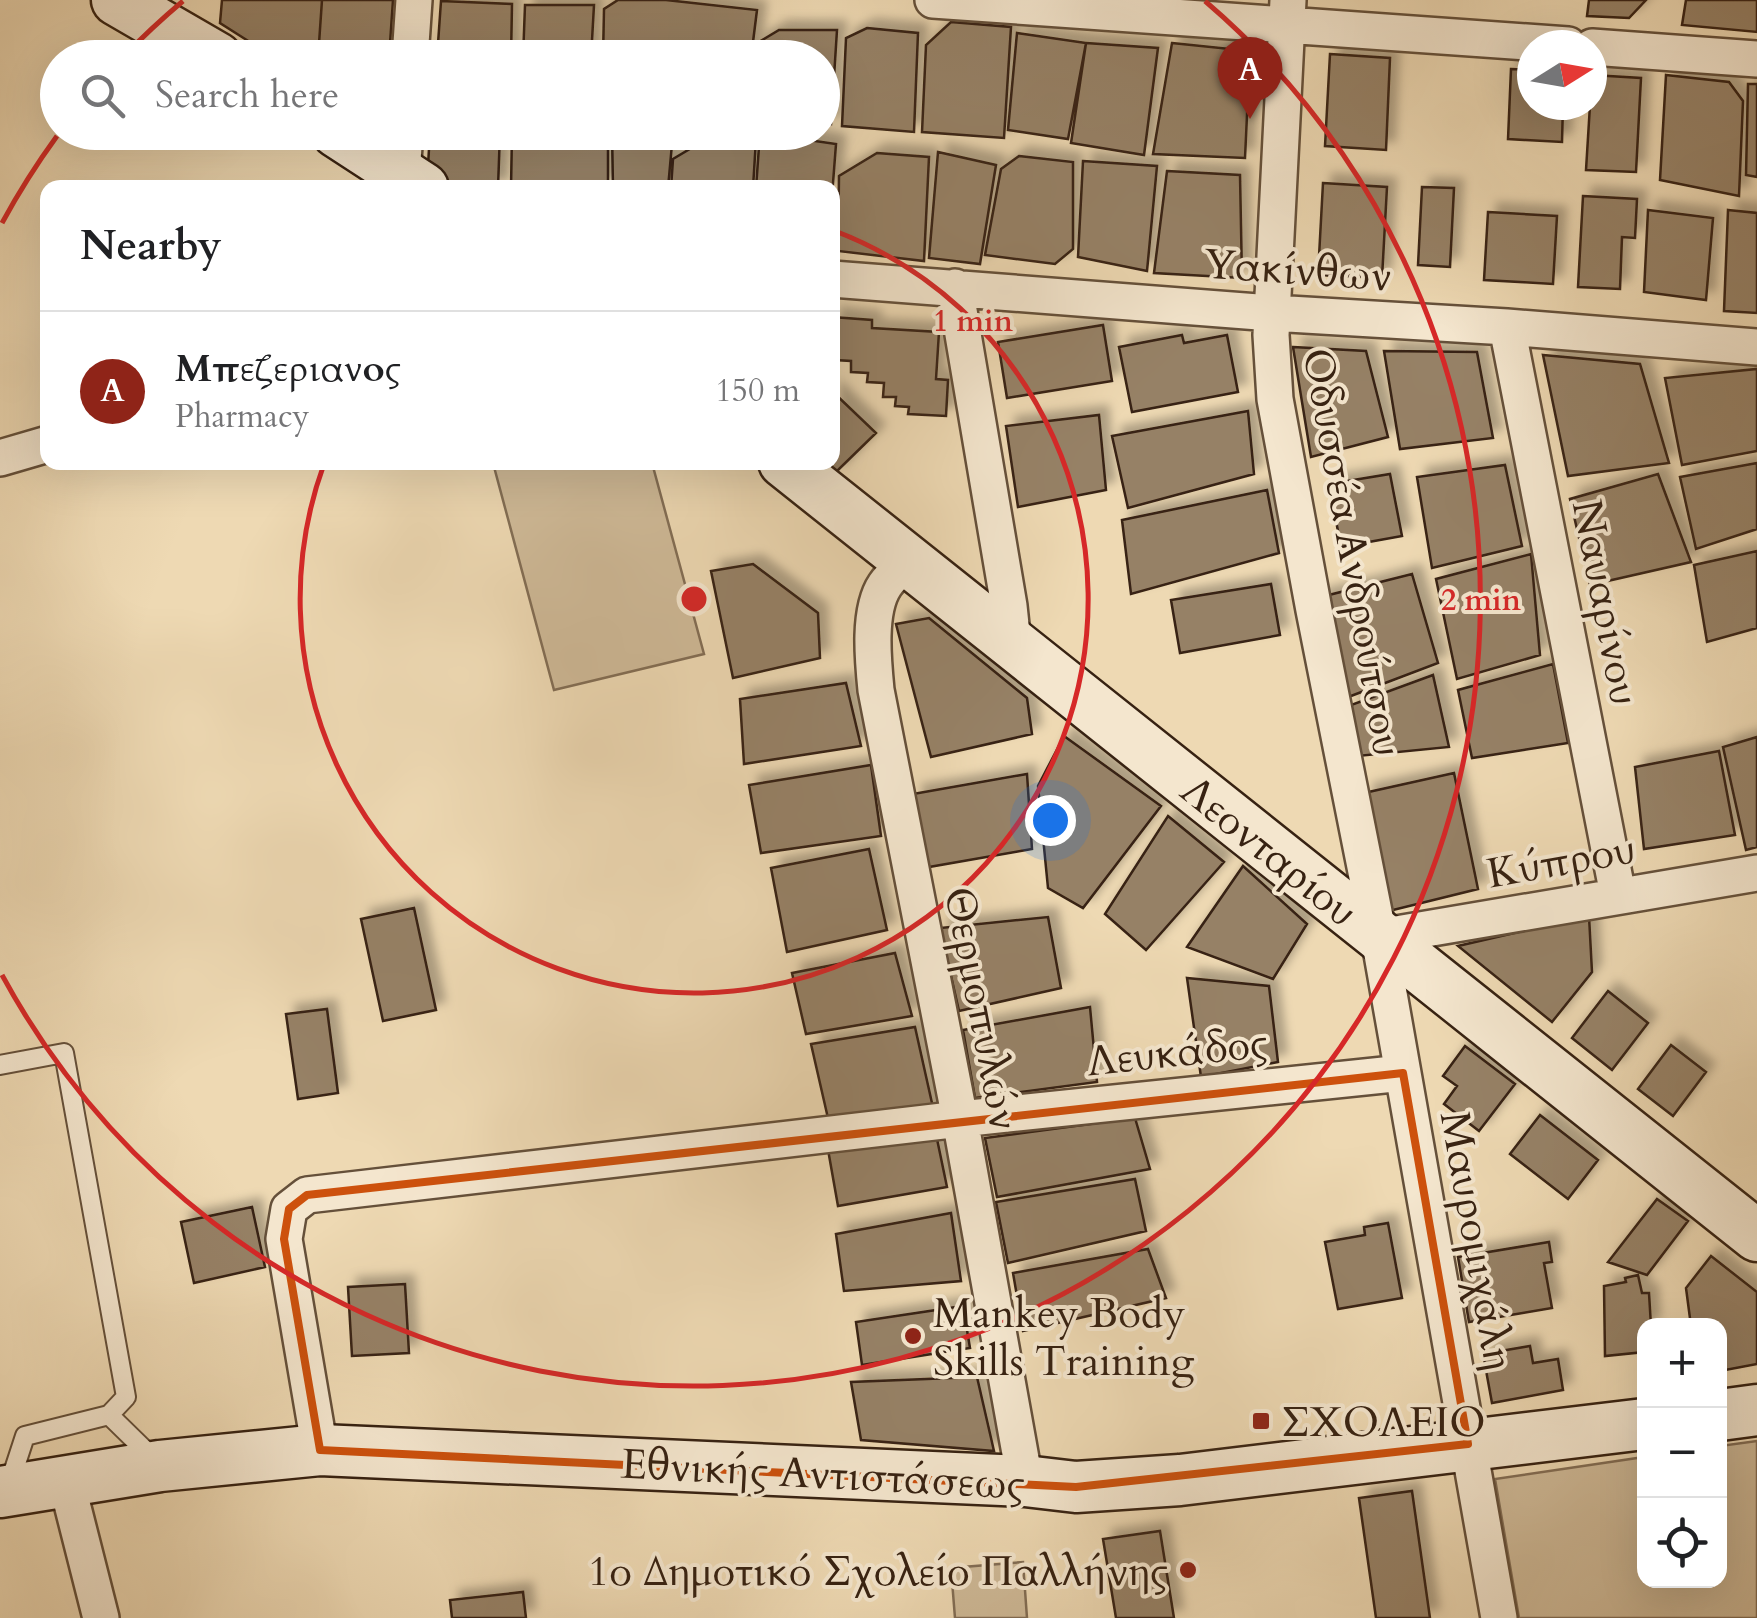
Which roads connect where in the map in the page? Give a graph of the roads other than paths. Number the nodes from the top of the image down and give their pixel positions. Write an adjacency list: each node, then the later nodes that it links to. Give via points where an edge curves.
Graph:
1 (117, 0): 6 (main road)
2 (414, 0): 7 (street)
3 (934, 0): 4 (street)
4 (1287, 12): 5 (street); 14 (street, Οδυσσέα Ανδρούτσου)
5 (1517, 39)
6 (186, 40)
7 (411, 40)
8 (1607, 48): 9 (street)
9 (1757, 59)
10 (377, 150): 11 (main road)
11 (410, 165)
12 (840, 280): 13 (street, Υακίνθων)
13 (955, 287): 14 (street, Υακίνθων); 21 (street)
14 (1272, 313): 15 (street, Υακίνθων); 23 (street, Οδυσσέα Ανδρούτσου, via 1276,399)
15 (1507, 327): 16 (street, Υακίνθων); 24 (street, Ναυαρίνου)
16 (1757, 347)
17 (40, 446): 18 (street)
18 (0, 458)
19 (794, 470): 20 (main road, Λεονταρίου)
20 (908, 561): 21 (main road, Λεονταρίου); 28 (street, Θερμοπυλών, via 884,586 873,664)
21 (1013, 644): 23 (main road, Λεονταρίου)
22 (1757, 872): 24 (street, Κύπρου)
23 (1354, 893): 25 (main road, Λεονταρίου)
24 (1618, 895): 25 (street, Κύπρου)
25 (1380, 937): 27 (street, Μαυρομιχάλη); 29 (main road, Λεονταρίου)
26 (0, 1064): 32 (lane, via 64,1052 126,1397)
27 (1403, 1073): 28 (street, Λευκάδος); 34 (street, Μαυρομιχάλη)
28 (960, 1119): 35 (street, Λευκάδος, via 307,1196 289,1209 284,1240); 38 (street, Θερμοπυλών)
29 (1757, 1236)
30 (1757, 1410): 31 (main road)
31 (1727, 1413)
32 (109, 1415): 36 (lane); 39 (lane, via 26,1436)
33 (1637, 1425): 34 (main road, Εθνικής Αντιστάσεως)
34 (1468, 1444): 38 (main road, Εθνικής Αντιστάσεως, via 1180,1480 1076,1488); 41 (street, Μαυρομιχάλη)
35 (320, 1450): 36 (main road, Εθνικής Αντιστάσεως); 38 (main road, Εθνικής Αντιστάσεως)
36 (160, 1466): 37 (main road, Εθνικής Αντιστάσεως)
37 (66, 1480): 39 (main road, Εθνικής Αντιστάσεως); 40 (street)
38 (1024, 1481)
39 (4, 1491)
40 (101, 1618)
41 (1499, 1618)

